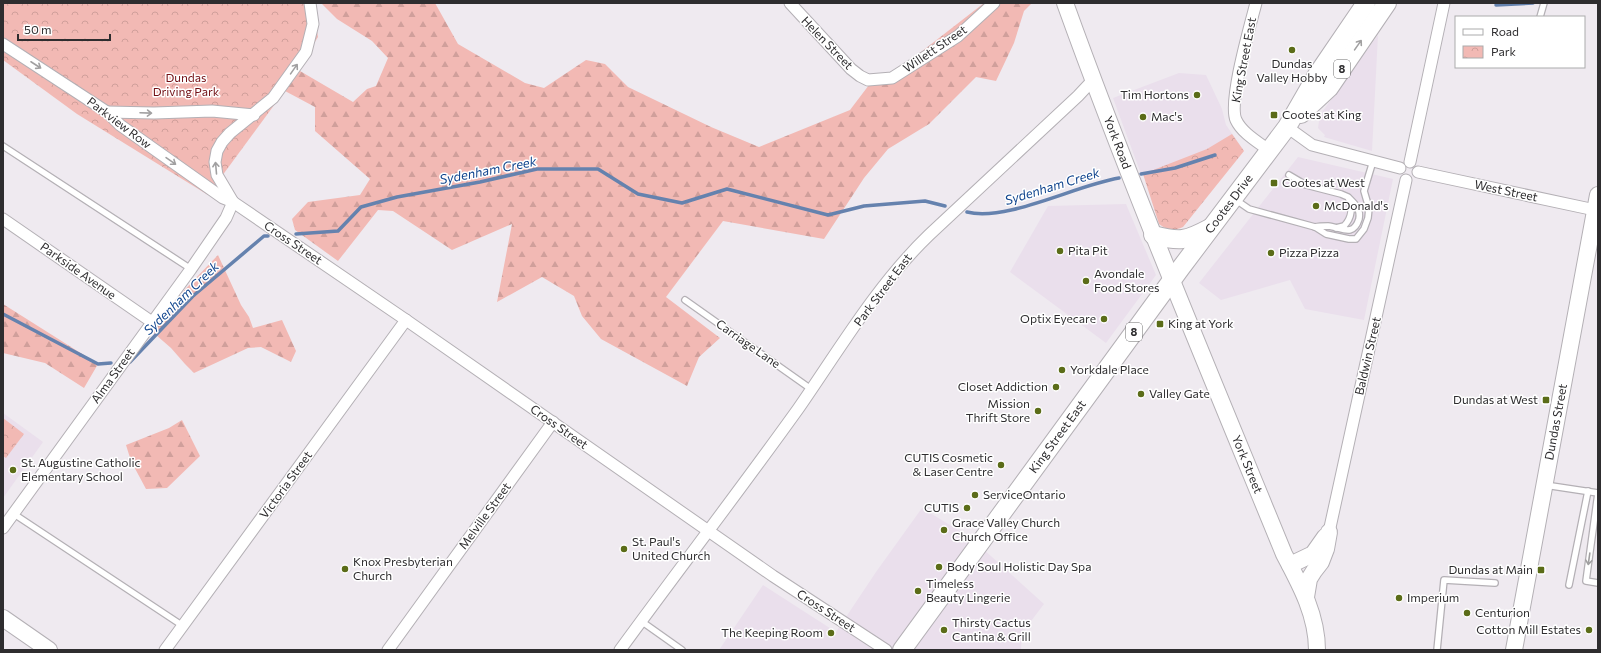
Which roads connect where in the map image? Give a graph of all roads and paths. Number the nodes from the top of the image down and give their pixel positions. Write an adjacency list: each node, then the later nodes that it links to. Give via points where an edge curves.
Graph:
1 (310, 3): 15 (street, one-way to 1, via 273,98 306,52 313,24)
2 (790, 3): 12 (street, Helen Street, via 851,69)
3 (994, 3): 12 (street, Willett Street, via 958,36 892,78)
4 (1065, 3): 13 (street, York Road)
5 (1256, 3): 18 (street, King Street East, via 1240,68 1234,112 1242,128)
6 (1366, 3): 16 (main road, Cootes Drive / 8, via 1317,75)
7 (1387, 3): 16 (main road, Cootes Drive / 8, one-way to 7, via 1329,88)
8 (1444, 3): 20 (street)
9 (1544, 3): 10 (lane)
10 (1540, 16)
11 (3, 44): 14 (street, Parkview Row, one-way to 14)
12 (868, 80)
13 (1093, 80): 33 (street, York Road); 40 (street, Park Street East, via 917,246 877,295)
14 (107, 112): 15 (street, one-way to 15, via 212,111); 27 (street, Parkview Row, one-way to 27, via 120,125 223,198)
15 (254, 114): 27 (street, one-way to 15, via 217,174 217,151 230,133)
16 (1288, 127): 18 (main road, Cootes Drive / 8); 19 (street, via 1312,145)
17 (3, 146): 35 (lane)
18 (1270, 151): 26 (main road, Cootes Drive / 8)
19 (1373, 161): 21 (street); 31 (lane, via 1364,191 1369,208 1368,218 1359,236 1356,239 1349,239 1326,234)
20 (1410, 162): 21 (street, via 1404,163); 22 (street, via 1416,166)
21 (1400, 168): 24 (street, via 1400,176)
22 (1418, 172): 24 (street, via 1415,178); 28 (street, West Street)
23 (1289, 175): 25 (lane, via 1306,185)
24 (1406, 180): 48 (street, Baldwin Street)
25 (1348, 197): 32 (lane, via 1351,206 1350,216 1344,226); 32 (lane, via 1359,210 1358,222 1349,230)
26 (1234, 198): 30 (main road, Cootes Drive / 8); 31 (lane, via 1249,209)
27 (233, 202): 35 (street, Alma Street, via 226,218); 38 (street, Cross Street)
28 (1597, 205): 34 (street, Dundas Street)
29 (3, 219): 39 (street, Parkside Avenue)
30 (1213, 226): 33 (main road, via 1185,239 1174,240); 36 (main road, Cootes Drive / 8)
31 (1315, 227): 32 (lane)
32 (1336, 228)
33 (1154, 235): 36 (street, York Road)
34 (1594, 235): 42 (street, Dundas Street)
35 (191, 269): 39 (street, Alma Street)
36 (1171, 281): 49 (street, York Street); 63 (main road, King Street East / 8)
37 (685, 300): 40 (lane, Carriage Lane)
38 (406, 320): 41 (street, Cross Street); 56 (street, Victoria Street)
39 (152, 322): 45 (street, Alma Street)
40 (811, 389): 47 (street, Park Street East)
41 (553, 422): 47 (street, Cross Street); 59 (street, Melville Street)
42 (1544, 485): 43 (lane); 66 (street, Dundas Street)
43 (1588, 491): 44 (lane); 52 (lane)
44 (1598, 493): 51 (lane, one-way to 51, via 1586,580)
45 (14, 514): 46 (street, Alma Street); 56 (lane)
46 (3, 528)
47 (708, 530): 55 (street, Park Street East); 62 (street, Cross Street)
48 (1329, 532): 49 (street, via 1313,554); 53 (street, via 1321,562 1309,579)
49 (1290, 565): 53 (street, York Street)
50 (1495, 583): 65 (lane, via 1444,580)
51 (1598, 583)
52 (1569, 585)
53 (1306, 597): 64 (street, York Street, via 1317,638)
54 (3, 618): 57 (street)
55 (641, 621): 60 (street, Park Street East); 61 (lane)
56 (183, 626): 58 (street, Victoria Street)
57 (49, 650)
58 (165, 650)
59 (388, 650)
60 (620, 650)
61 (682, 650)
62 (886, 650)
63 (902, 650)
64 (1317, 650)
65 (1437, 650)
66 (1514, 650)

